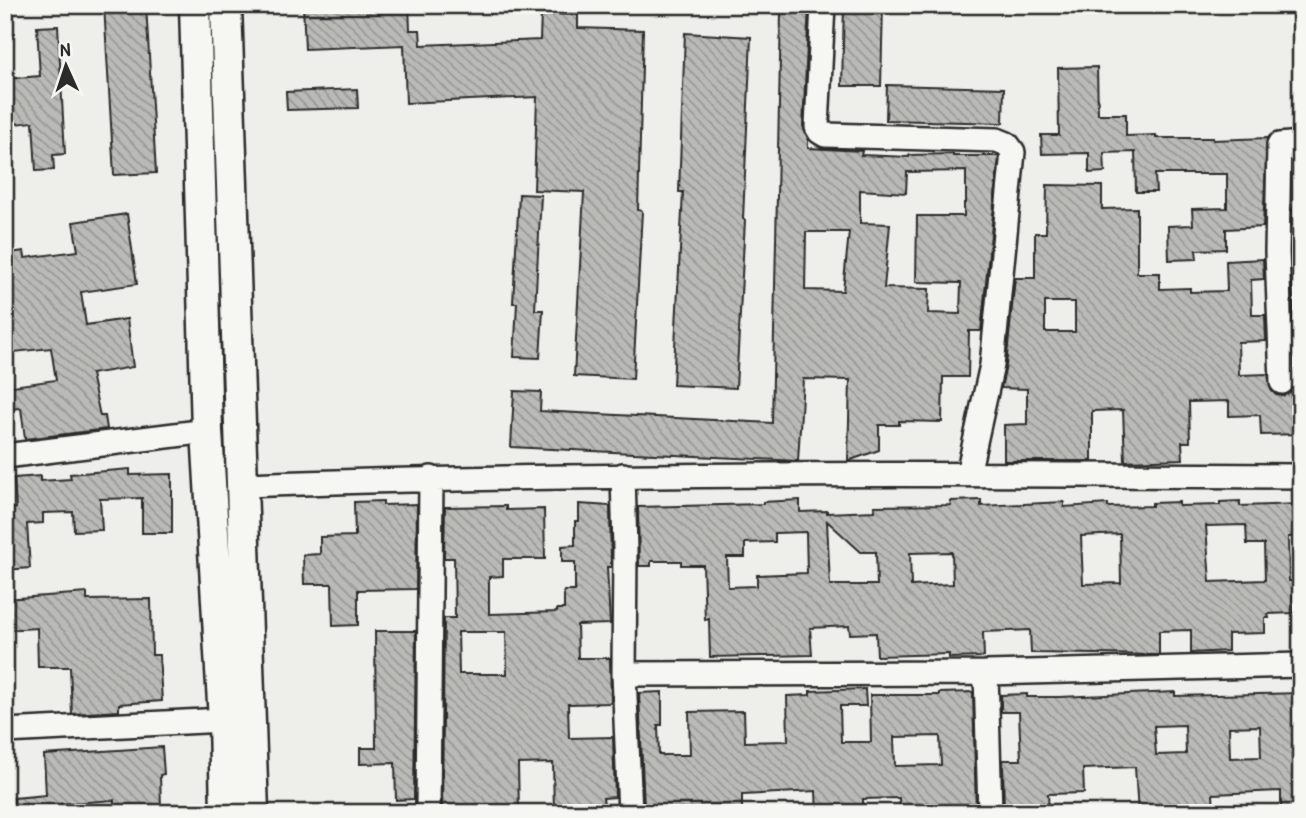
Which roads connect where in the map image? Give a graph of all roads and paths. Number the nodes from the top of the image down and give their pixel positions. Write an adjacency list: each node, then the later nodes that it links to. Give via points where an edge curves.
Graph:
1 (195, 5): 6 (main road)
2 (226, 5): 12 (main road)
3 (823, 5): 8 (street, via 820,132 997,140 1013,152 992,365)
4 (1301, 144): 5 (street, via 1279,145)
5 (1282, 382)
6 (207, 431): 7 (street); 16 (main road)
7 (5, 456)
8 (968, 474): 9 (street); 10 (street)
9 (623, 475): 11 (street); 15 (street)
10 (1301, 476)
11 (431, 478): 12 (street); 20 (street)
12 (243, 485): 19 (main road)
13 (1301, 665): 14 (street)
14 (986, 673): 15 (street); 22 (street)
15 (624, 674): 21 (street)
16 (223, 720): 17 (street); 18 (main road)
17 (5, 731)
18 (226, 813)
19 (253, 813)
20 (428, 813)
21 (630, 813)
22 (990, 813)

